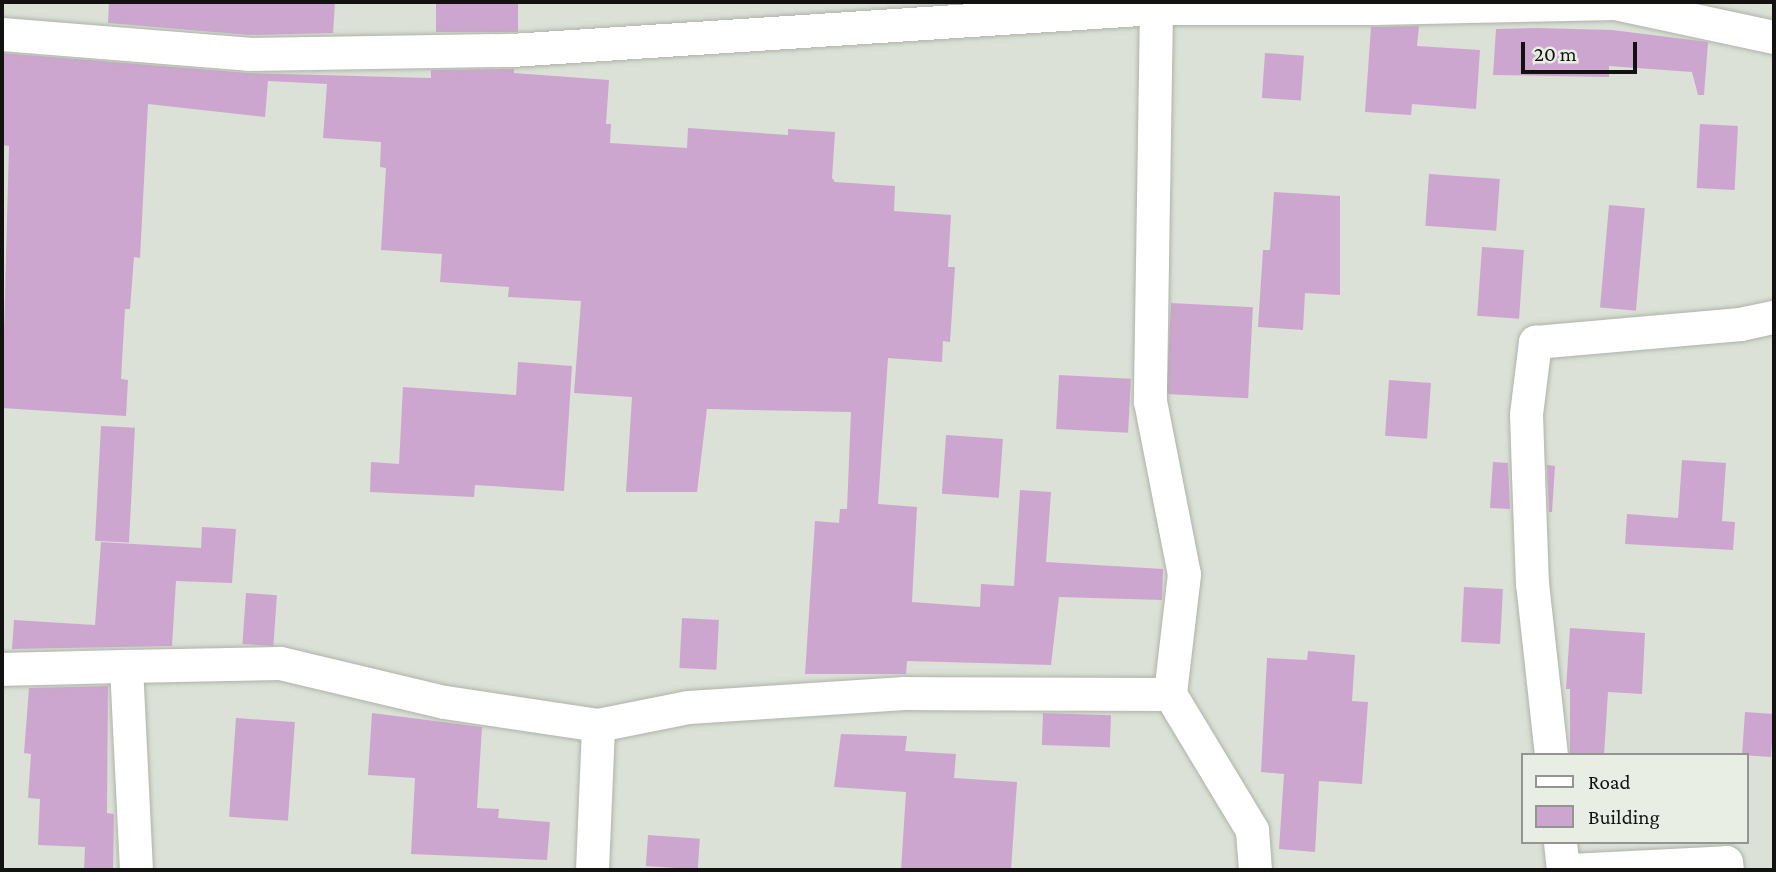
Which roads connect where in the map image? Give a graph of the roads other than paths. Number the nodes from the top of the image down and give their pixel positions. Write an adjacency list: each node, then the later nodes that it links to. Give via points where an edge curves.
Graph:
1 (1615, 2): 2 (street); 5 (street)
2 (1373, 5): 3 (street)
3 (1156, 8): 4 (street, via 511,50 248,54); 9 (street, via 1150,401 1184,574)
4 (2, 34)
5 (1774, 37)
6 (1774, 317): 11 (street, via 1535,342 1526,414 1532,584)
7 (126, 666): 8 (street); 10 (street, via 280,663 444,702); 13 (street)
8 (2, 669)
9 (1170, 694): 10 (street, via 904,692 688,707); 15 (street, via 1252,830)
10 (598, 725): 14 (street)
11 (1551, 753)
12 (1560, 844): 16 (street)
13 (136, 870)
14 (592, 870)
15 (1255, 870)
16 (1563, 870)
17 (1570, 870): 18 (street, via 1726,862)
18 (1727, 870)

